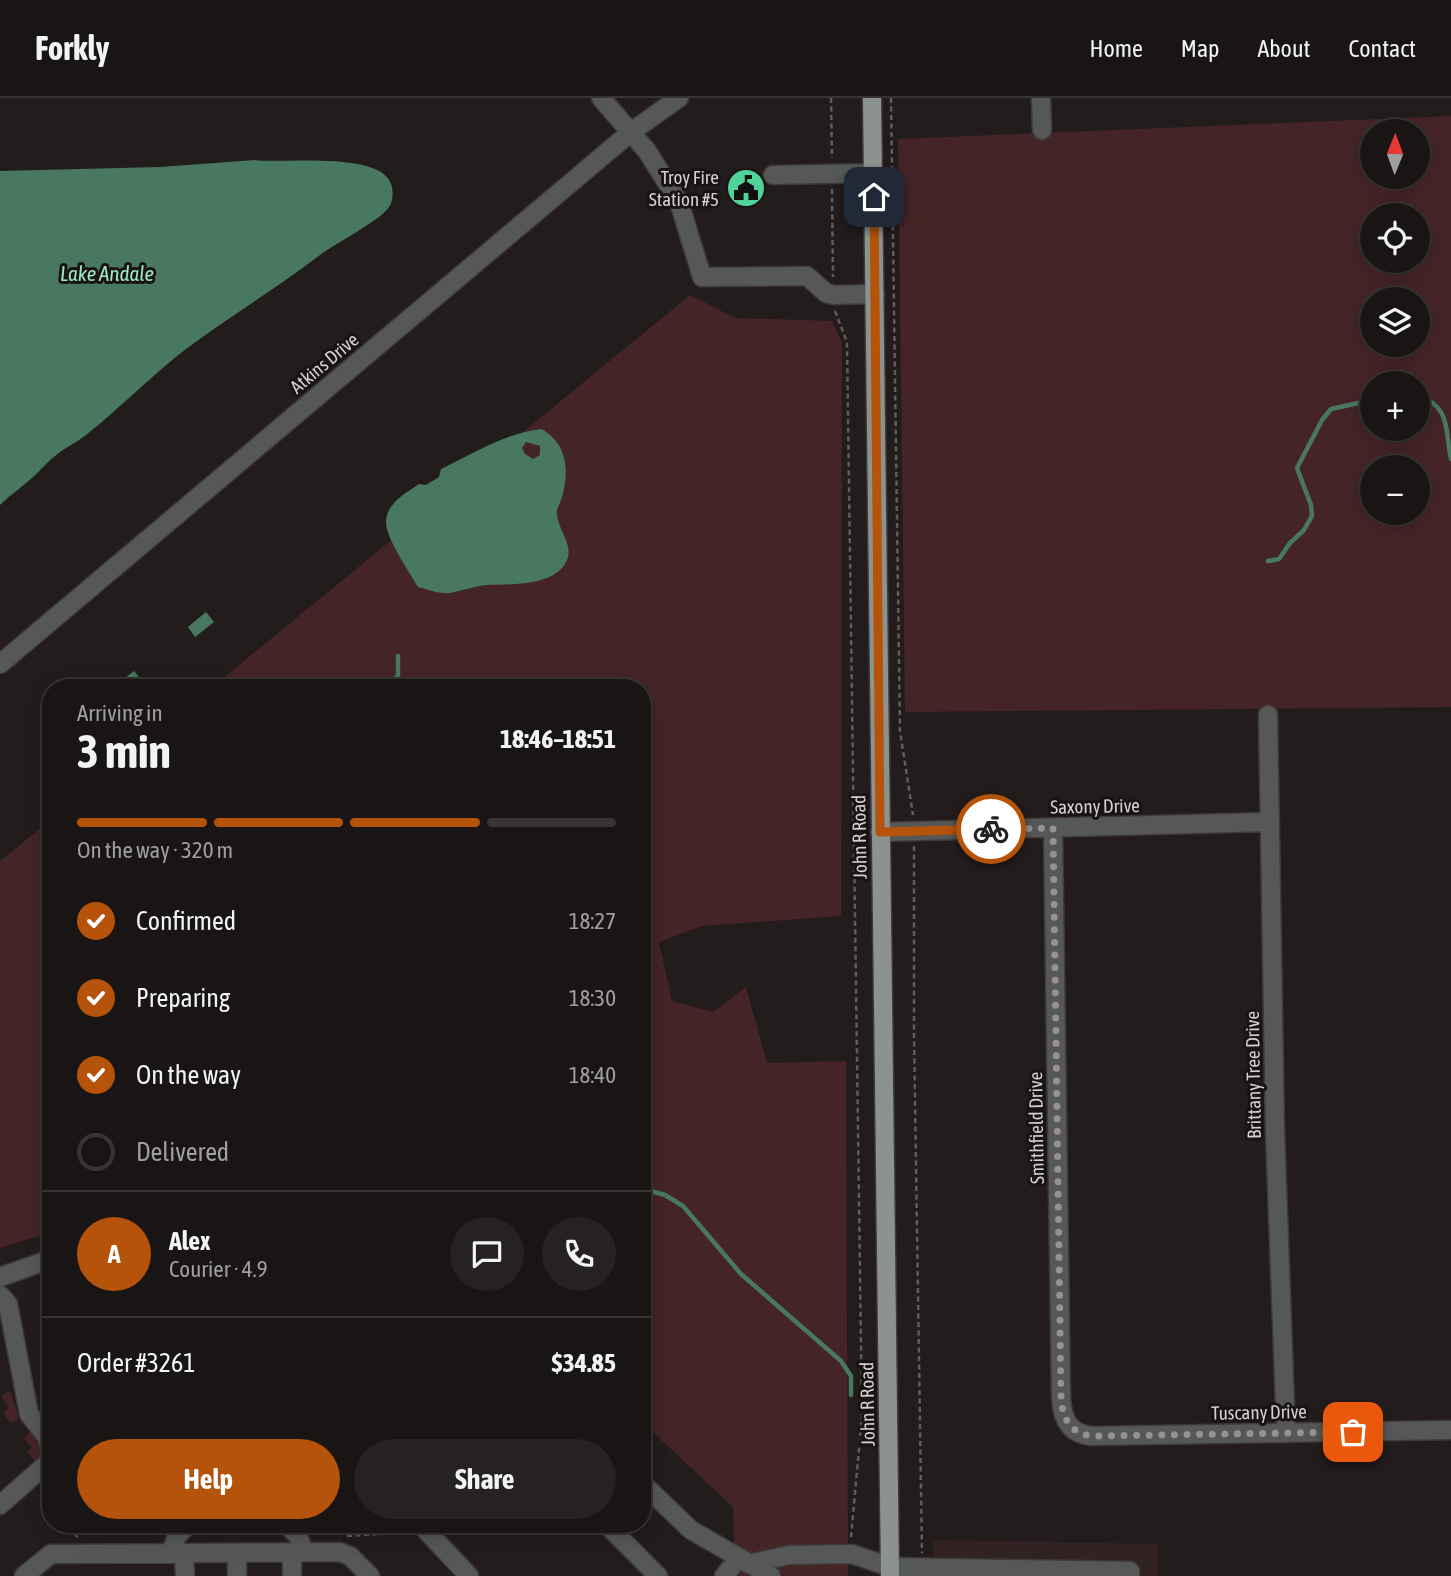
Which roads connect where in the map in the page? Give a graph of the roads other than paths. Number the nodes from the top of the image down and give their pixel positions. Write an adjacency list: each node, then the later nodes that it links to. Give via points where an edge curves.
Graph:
1 (601, 98): 6 (street)
2 (679, 98): 6 (street, Atkins Drive)
3 (872, 98): 7 (main road, John R Road)
4 (1041, 98): 5 (street)
5 (1042, 130)
6 (631, 132): 9 (street, via 679,202 702,277 807,276 826,293); 10 (street, Atkins Drive)
7 (873, 173): 8 (street); 9 (main road, John R Road)
8 (773, 176)
9 (875, 294): 14 (main road, John R Road)
10 (0, 664)
11 (1268, 715): 12 (street, Brittany Tree Drive)
12 (1270, 822): 13 (street, Saxony Drive); 22 (street, Brittany Tree Drive)
13 (1053, 828): 14 (street, Saxony Drive); 19 (street, Smithfield Drive, via 1061,1396)
14 (880, 832): 34 (main road, John R Road)
15 (42, 1262): 16 (street)
16 (0, 1277)
17 (0, 1295): 18 (street, via 8,1304)
18 (6, 1330): 21 (street, via 29,1415)
19 (1070, 1427): 22 (street, Tuscany Drive, via 1093,1436)
20 (1451, 1430): 22 (street, Tuscany Drive)
21 (42, 1431)
22 (1286, 1433)
23 (42, 1468): 25 (street)
24 (651, 1492): 33 (street, via 691,1530)
25 (0, 1505)
26 (180, 1533): 30 (street)
27 (295, 1533): 32 (street)
28 (428, 1533): 41 (street)
29 (615, 1533): 42 (street)
30 (178, 1553): 31 (street); 36 (street, via 51,1555); 37 (street)
31 (237, 1553): 32 (street); 38 (street)
32 (298, 1553): 39 (street); 40 (street, via 340,1552)
33 (744, 1561): 34 (street, via 852,1554); 43 (street); 44 (street)
34 (890, 1571): 35 (street); 45 (street)
35 (977, 1572): 46 (street, via 1130,1572)
36 (24, 1576)
37 (185, 1576)
38 (237, 1576)
39 (292, 1576)
40 (370, 1576)
41 (469, 1576)
42 (658, 1576)
43 (724, 1576)
44 (771, 1576)
45 (872, 1576)
46 (1130, 1576)

